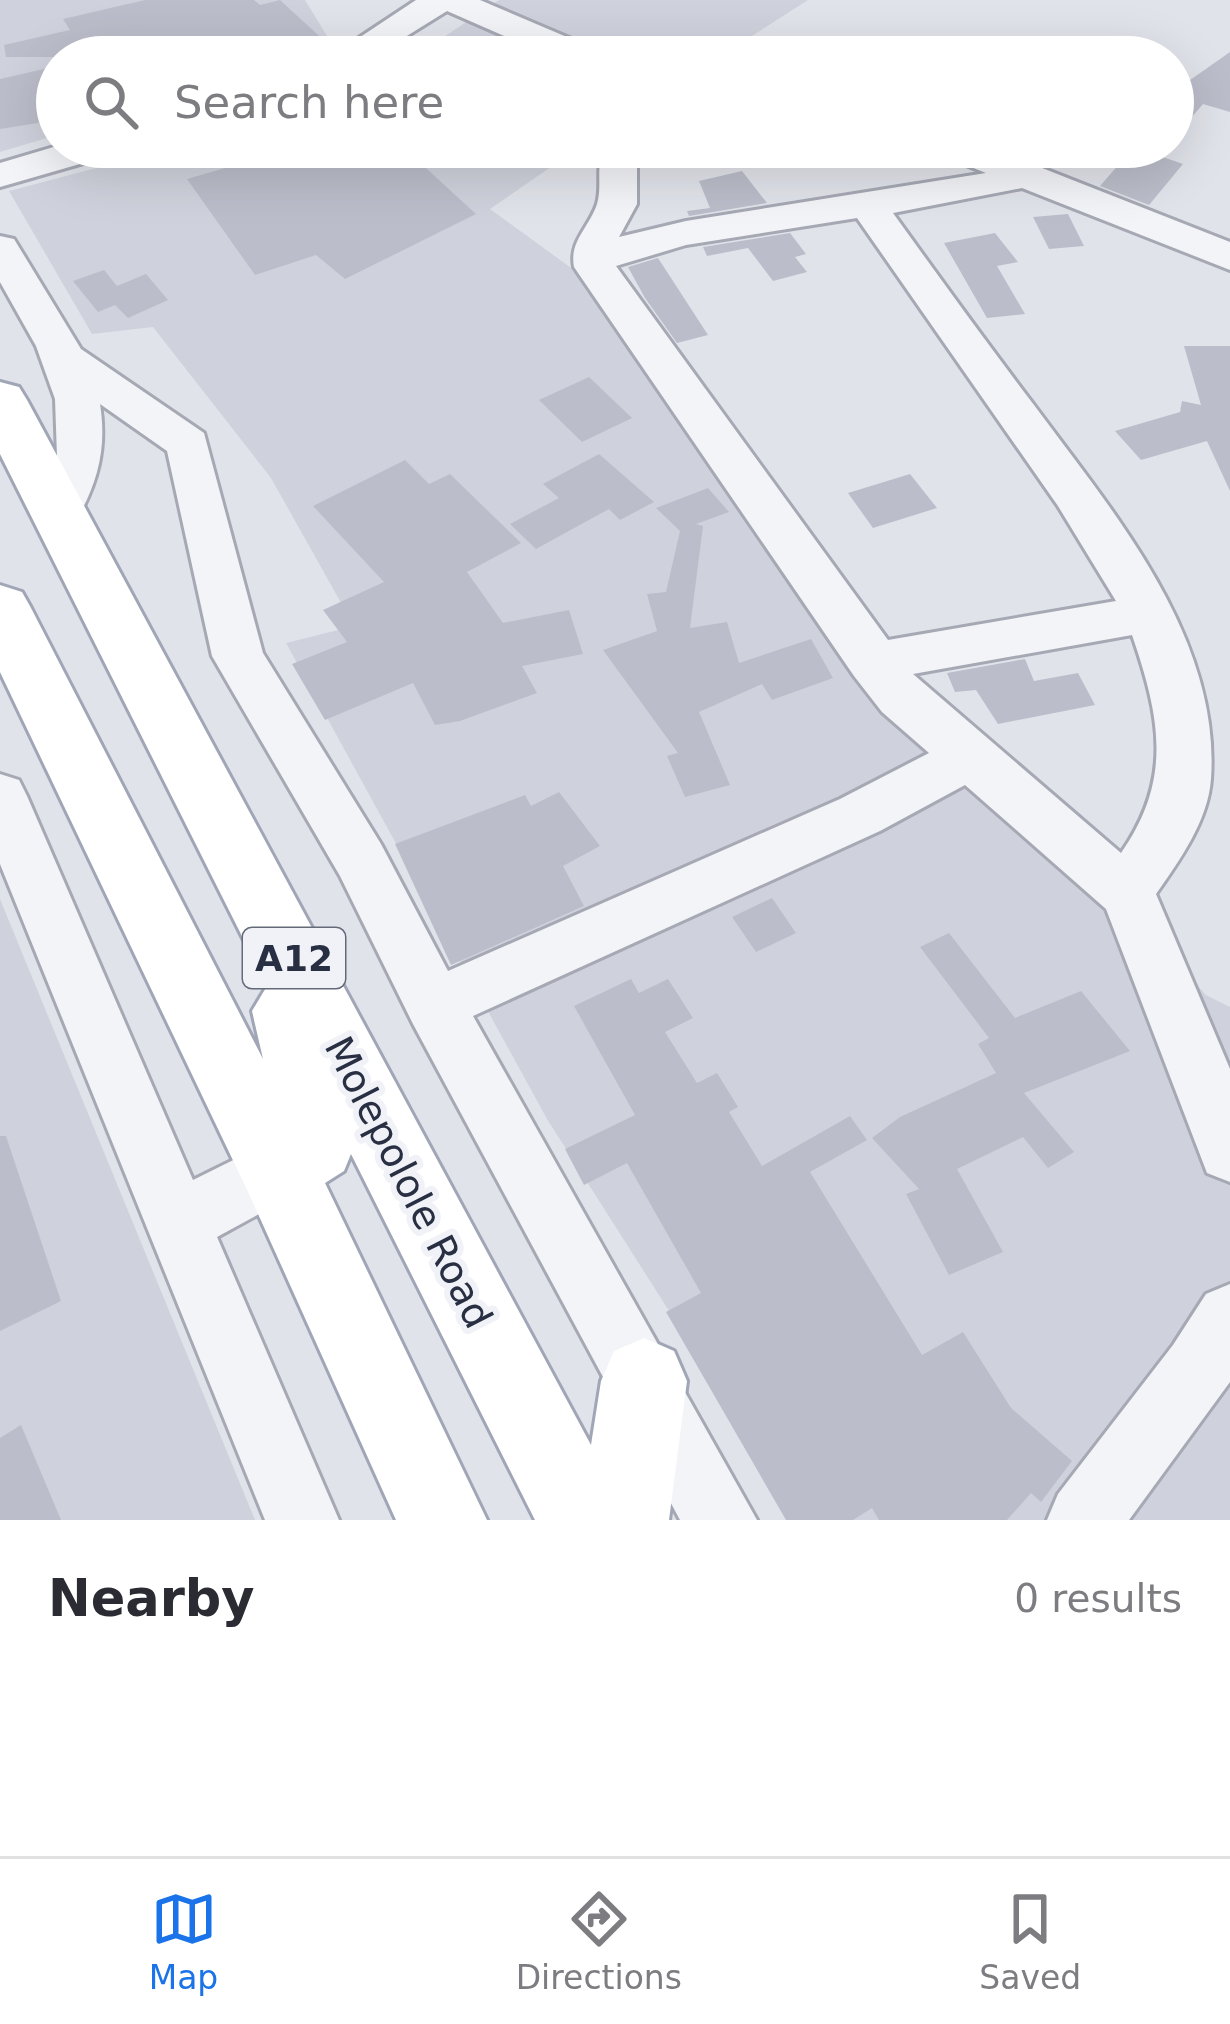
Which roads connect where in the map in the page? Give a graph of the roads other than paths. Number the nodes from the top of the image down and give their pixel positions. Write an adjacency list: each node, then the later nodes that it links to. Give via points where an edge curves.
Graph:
1 (440, 0): 3 (street)
2 (451, 0): 4 (street)
3 (382, 36)
4 (534, 36)
5 (36, 165): 8 (street)
6 (616, 168): 13 (street, via 619,200)
7 (1008, 168): 9 (street)
8 (0, 175)
9 (1026, 175): 10 (street); 11 (street)
10 (866, 203): 13 (street); 19 (street, via 1108,542)
11 (1225, 245)
12 (0, 248): 14 (street)
13 (592, 256): 20 (street)
14 (67, 359): 16 (street); 17 (street, via 80,414)
15 (0, 400): 17 (main road, Molepolole Road / A12)
16 (179, 436): 17 (street, via 128,432 99,442); 25 (street, via 194,458 238,656 361,861)
17 (69, 484): 24 (main road, Molepolole Road / A12)
18 (0, 608): 28 (main road, A12)
19 (1147, 614): 20 (street); 23 (street, via 1173,694 1184,783 1172,819)
20 (872, 662): 21 (street)
21 (969, 758): 23 (street); 25 (street, via 860,815)
22 (0, 796): 29 (street)
23 (1126, 892): 26 (street)
24 (283, 936): 28 (main road, via 286,1004 319,1136); 34 (main road, Molepolole Road / A12)
25 (434, 1005): 31 (street)
26 (1206, 1033): 27 (street)
27 (1230, 1152)
28 (278, 1169): 29 (street); 33 (main road, A12)
29 (182, 1221): 32 (street)
30 (1230, 1318): 37 (street)
31 (644, 1382): 35 (main road); 36 (street)
32 (302, 1520)
33 (442, 1520)
34 (583, 1520)
35 (624, 1520)
36 (720, 1520)
37 (1084, 1520)

